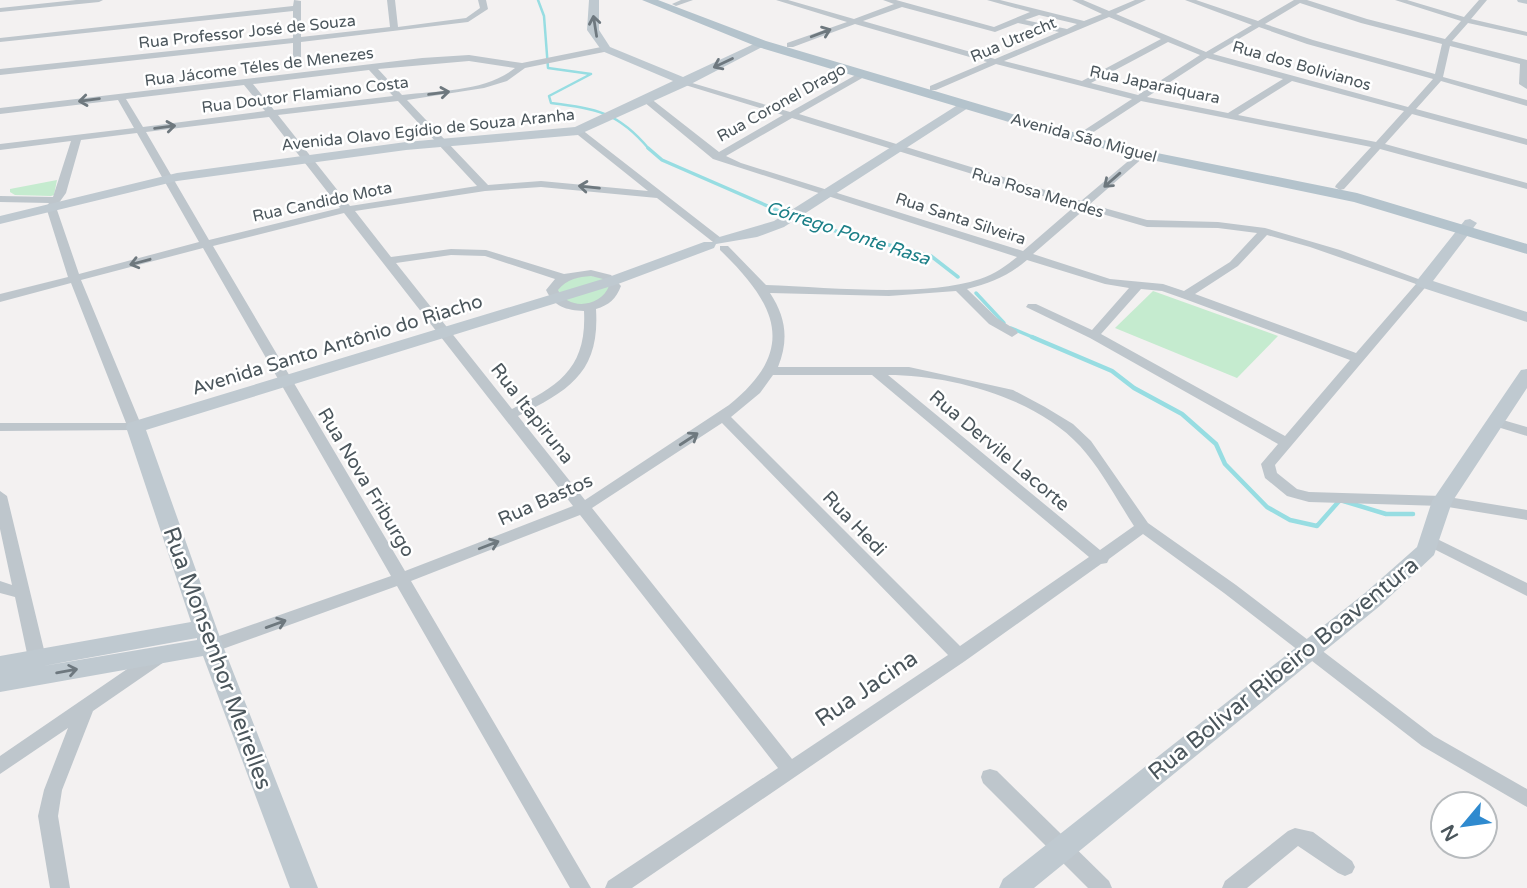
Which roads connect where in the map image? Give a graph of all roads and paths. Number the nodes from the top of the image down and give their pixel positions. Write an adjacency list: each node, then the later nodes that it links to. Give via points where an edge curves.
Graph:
1 (99, 0): 19 (street)
2 (391, 0): 27 (street)
3 (482, 0): 27 (street, Rua Professor José de Souza, via 481,14 468,20)
4 (594, 0): 36 (main road, one-way to 4, via 593,30)
5 (648, 0): 34 (main road, Avenida São Miguel)
6 (780, 0): 23 (street, Rua Japaraiquara)
7 (887, 0): 18 (street)
8 (914, 0): 18 (street)
9 (991, 0): 20 (street)
10 (1076, 0): 21 (street, Rua dos Bolivianos)
11 (1142, 0): 21 (street, Rua Utrecht)
12 (1188, 0): 26 (street)
13 (1300, 0): 26 (street); 33 (street)
14 (1399, 0): 22 (street)
15 (1483, 0): 22 (street)
16 (677, 1): 35 (main road, Avenida São Miguel)
17 (297, 4): 31 (street); 32 (street)
18 (902, 4): 23 (street); 24 (street, via 995,30)
19 (4, 9)
20 (1038, 12): 24 (street); 25 (street)
21 (1109, 14): 25 (street, Rua Utrecht); 30 (street, Rua dos Bolivianos)
22 (1466, 20): 29 (street); 33 (street)
23 (852, 21): 35 (street, one-way to 23); 40 (street, Rua Japaraiquara)
24 (1018, 21): 28 (street)
25 (1085, 24): 28 (street, Rua Utrecht)
26 (1257, 25): 38 (street); 47 (street)
27 (394, 30): 32 (street, Rua Professor José de Souza)
28 (1067, 31): 40 (street, Rua Utrecht)
29 (1527, 34)
30 (1167, 39): 38 (street, Rua dos Bolivianos); 50 (street)
31 (0, 40)
32 (296, 40): 39 (street); 44 (street, Rua Professor José de Souza)
33 (1446, 43): 41 (street); 47 (street)
34 (762, 44): 37 (main road); 45 (main road, Avenida São Miguel); 49 (main road, Avenida Olavo Egídio de Souza Aranha, one-way to 49)
35 (790, 45): 37 (main road, Avenida São Miguel)
36 (606, 49): 43 (street, Rua Doutor Flamiano Costa); 49 (main road, Rua Rosa Mendes)
37 (805, 50): 52 (main road, Avenida São Miguel)
38 (1206, 55): 46 (street, Rua dos Bolivianos); 55 (street)
39 (297, 58)
40 (997, 62): 50 (street, Rua Japaraiquara); 52 (street, Rua Utrecht)
41 (1526, 63): 51 (street, via 1523,84)
42 (370, 66): 43 (street, Rua Jácome Téles de Menezes, via 457,58); 48 (street, Rua Jácome Téles de Menezes); 54 (street)
43 (522, 66): 54 (street, Rua Doutor Flamiano Costa, one-way to 43, via 486,86)
44 (0, 72)
45 (861, 75): 58 (main road, Avenida São Miguel); 62 (street, Rua Coronel Drago)
46 (1290, 78): 60 (street, Rua dos Bolivianos); 63 (street)
47 (1438, 79): 57 (street); 60 (street)
48 (246, 81): 53 (street, Rua Jácome Téles de Menezes); 61 (street, Rua Itapiruna)
49 (685, 82): 56 (main road, Avenida Olavo Egídio de Souza Aranha); 62 (street, Rua Rosa Mendes)
50 (1083, 84): 55 (street, Rua Japaraiquara)
51 (1527, 86)
52 (933, 88): 66 (main road, Avenida São Miguel)
53 (120, 96): 59 (street, Rua Jácome Téles de Menezes, one-way to 59); 64 (street, Rua Nova Friburgo)
54 (398, 98): 61 (street, Rua Doutor Flamiano Costa); 68 (street)
55 (1137, 98): 63 (street, Rua Japaraiquara); 66 (street)
56 (647, 100): 65 (main road, Avenida Olavo Egídio de Souza Aranha); 75 (street, Rua Santa Silveira)
57 (1527, 103)
58 (964, 105): 72 (main road, Avenida Santo Antônio do Riacho); 73 (main road, Avenida São Miguel)
59 (0, 111)
60 (1409, 111): 69 (street, Rua dos Bolivianos); 70 (street)
61 (272, 113): 64 (street, Rua Doutor Flamiano Costa, one-way to 61); 76 (street, Rua Itapiruna)
62 (790, 115): 72 (street, Rua Rosa Mendes); 75 (street, Rua Coronel Drago)
63 (1230, 117): 70 (street, Rua Japaraiquara)
64 (139, 130): 67 (street, Rua Doutor Flamiano Costa); 77 (street, Rua Nova Friburgo)
65 (578, 131): 68 (main road, Avenida Olavo Egídio de Souza Aranha); 82 (street, Rua Bastos)
66 (1086, 133): 74 (main road, Avenida São Miguel)
67 (77, 137): 71 (street, Rua Doutor Flamiano Costa); 84 (street)
68 (441, 142): 76 (main road, Avenida Olavo Egídio de Souza Aranha); 80 (street)
69 (1527, 142)
70 (1378, 145): 78 (street, Rua Japaraiquara); 79 (street)
71 (0, 147)
72 (897, 148): 81 (main road, Avenida Santo Antônio do Riacho); 85 (street, Rua Rosa Mendes)
73 (1142, 154): 74 (main road); 85 (street, one-way to 85); 88 (main road, Avenida São Miguel, via 1357,198)
74 (1174, 154): 79 (main road, Avenida São Miguel)
75 (717, 156): 81 (street, Rua Santa Silveira)
76 (307, 159): 77 (main road, Avenida Olavo Egídio de Souza Aranha); 86 (street, Rua Itapiruna)
77 (169, 178): 84 (main road, Avenida Olavo Egídio de Souza Aranha); 91 (street, Rua Nova Friburgo)
78 (1527, 186)
79 (1340, 187): 88 (main road, Avenida São Miguel)
80 (485, 188): 82 (street, Rua Candido Mota, one-way to 80, via 541,184); 86 (street, Rua Candido Mota)
81 (828, 194): 92 (main road, Avenida Santo Antônio do Riacho, via 779,224); 94 (street, Rua Santa Silveira)
82 (657, 195): 92 (street, Rua Bastos)
83 (0, 199): 84 (street)
84 (55, 203): 87 (main road, Avenida Olavo Egídio de Souza Aranha); 98 (street)
85 (1082, 206): 89 (street, Rua Rosa Mendes, via 1146,224 1227,225); 94 (street)
86 (348, 208): 91 (street, Rua Candido Mota); 96 (street, Rua Itapiruna)
87 (0, 220)
88 (1467, 226): 90 (main road, Avenida São Miguel); 93 (main road, Avenida São Miguel); 100 (main road)
89 (1265, 231): 100 (street, Rua Rosa Mendes); 104 (street, via 1234,264)
90 (1527, 241)
91 (206, 244): 98 (street, Rua Candido Mota, one-way to 98); 117 (street, Rua Nova Friburgo)
92 (721, 244): 95 (main road, Avenida Santo Antônio do Riacho); 103 (street, Rua Bastos)
93 (1527, 249)
94 (1026, 255): 101 (street, Rua Santa Silveira, via 1109,282); 102 (street, via 997,277)
95 (680, 258): 99 (street, Avenida Santo Antônio do Riacho)
96 (388, 261): 97 (street, via 451,252 486,253); 111 (street, Rua Itapiruna)
97 (564, 278): 99 (street, via 591,274); 106 (street, via 552,290)
98 (75, 279): 105 (street, Rua Candido Mota); 122 (street)
99 (612, 281): 106 (street, Avenida Santo Antônio do Riacho); 107 (street, via 612,296)
100 (1423, 283): 109 (main road, Rua Rosa Mendes); 113 (street)
101 (1137, 286): 104 (street, Rua Santa Silveira); 112 (street)
102 (960, 288): 103 (street); 110 (street, via 993,321)
103 (764, 289): 115 (street, Rua Bastos, via 779,330)
104 (1186, 295): 113 (street, Rua Santa Silveira)
105 (0, 298)
106 (555, 299): 107 (street, via 569,306); 111 (street, Avenida Santo Antônio do Riacho)
107 (590, 306): 118 (street, via 592,337 579,370 564,385)
108 (1032, 307): 112 (street)
109 (1527, 317)
110 (1012, 332)
111 (445, 333): 117 (street, Avenida Santo Antônio do Riacho); 118 (street, Rua Itapiruna)
112 (1094, 335): 124 (street)
113 (1357, 358): 124 (street)
114 (874, 370): 115 (street); 129 (street, via 969,382 1008,393 1040,410 1086,444); 131 (street, Rua Dervile Lacorte)
115 (770, 371): 119 (street, Rua Bastos)
116 (1527, 374): 120 (main road, Rua Bolívar Ribeiro Boaventura)
117 (286, 382): 122 (street, Avenida Santo Antônio do Riacho); 132 (street, Rua Nova Friburgo)
118 (510, 415): 127 (street, Rua Itapiruna)
119 (723, 416): 127 (street, Rua Bastos, one-way to 119); 139 (street, Rua Hedi)
120 (1496, 422): 123 (street); 126 (main road, Rua Bolívar Ribeiro Boaventura)
121 (0, 426): 122 (street, Avenida Santo Antônio do Riacho)
122 (135, 427): 136 (main road, Rua Monsenhor Meirelles)
123 (1527, 432)
124 (1287, 443): 126 (street, via 1268,470 1274,481 1292,493 1319,498)
125 (0, 496): 135 (street)
126 (1442, 501): 128 (street); 130 (main road, Rua Bolívar Ribeiro Boaventura)
127 (583, 507): 132 (street, Rua Bastos, one-way to 127); 145 (street, Rua Itapiruna)
128 (1527, 515)
129 (1143, 527): 131 (street, Rua Jacina); 137 (street)
130 (1431, 541): 134 (street); 137 (main road, Rua Bolívar Ribeiro Boaventura, via 1403,573)
131 (1101, 559): 139 (street, Rua Jacina)
132 (402, 579): 136 (street, Rua Bastos, one-way to 132); 152 (street, Rua Nova Friburgo)
133 (0, 587): 135 (street)
134 (1527, 590)
135 (22, 593): 140 (street)
136 (208, 637): 138 (main road); 140 (main road); 151 (main road, Rua Monsenhor Meirelles)
137 (1310, 650): 147 (street, via 1428,741); 148 (main road, Rua Bolívar Ribeiro Boaventura)
138 (162, 654): 142 (main road, one-way to 138); 143 (street)
139 (959, 656): 145 (street, Rua Jacina)
140 (37, 658): 141 (main road)
141 (0, 665)
142 (0, 683)
143 (85, 709): 144 (street); 150 (street, via 53,790 48,816)
144 (0, 766)
145 (789, 769): 153 (street, Rua Jacina)
146 (990, 777): 148 (street)
147 (1527, 799)
148 (1062, 849): 154 (main road, Rua Bolívar Ribeiro Boaventura); 155 (street)
149 (1345, 867): 156 (street, via 1306,838 1295,837)
150 (60, 888)
151 (304, 888)
152 (581, 888)
153 (615, 888)
154 (1013, 888)
155 (1102, 888)
156 (1232, 888)

